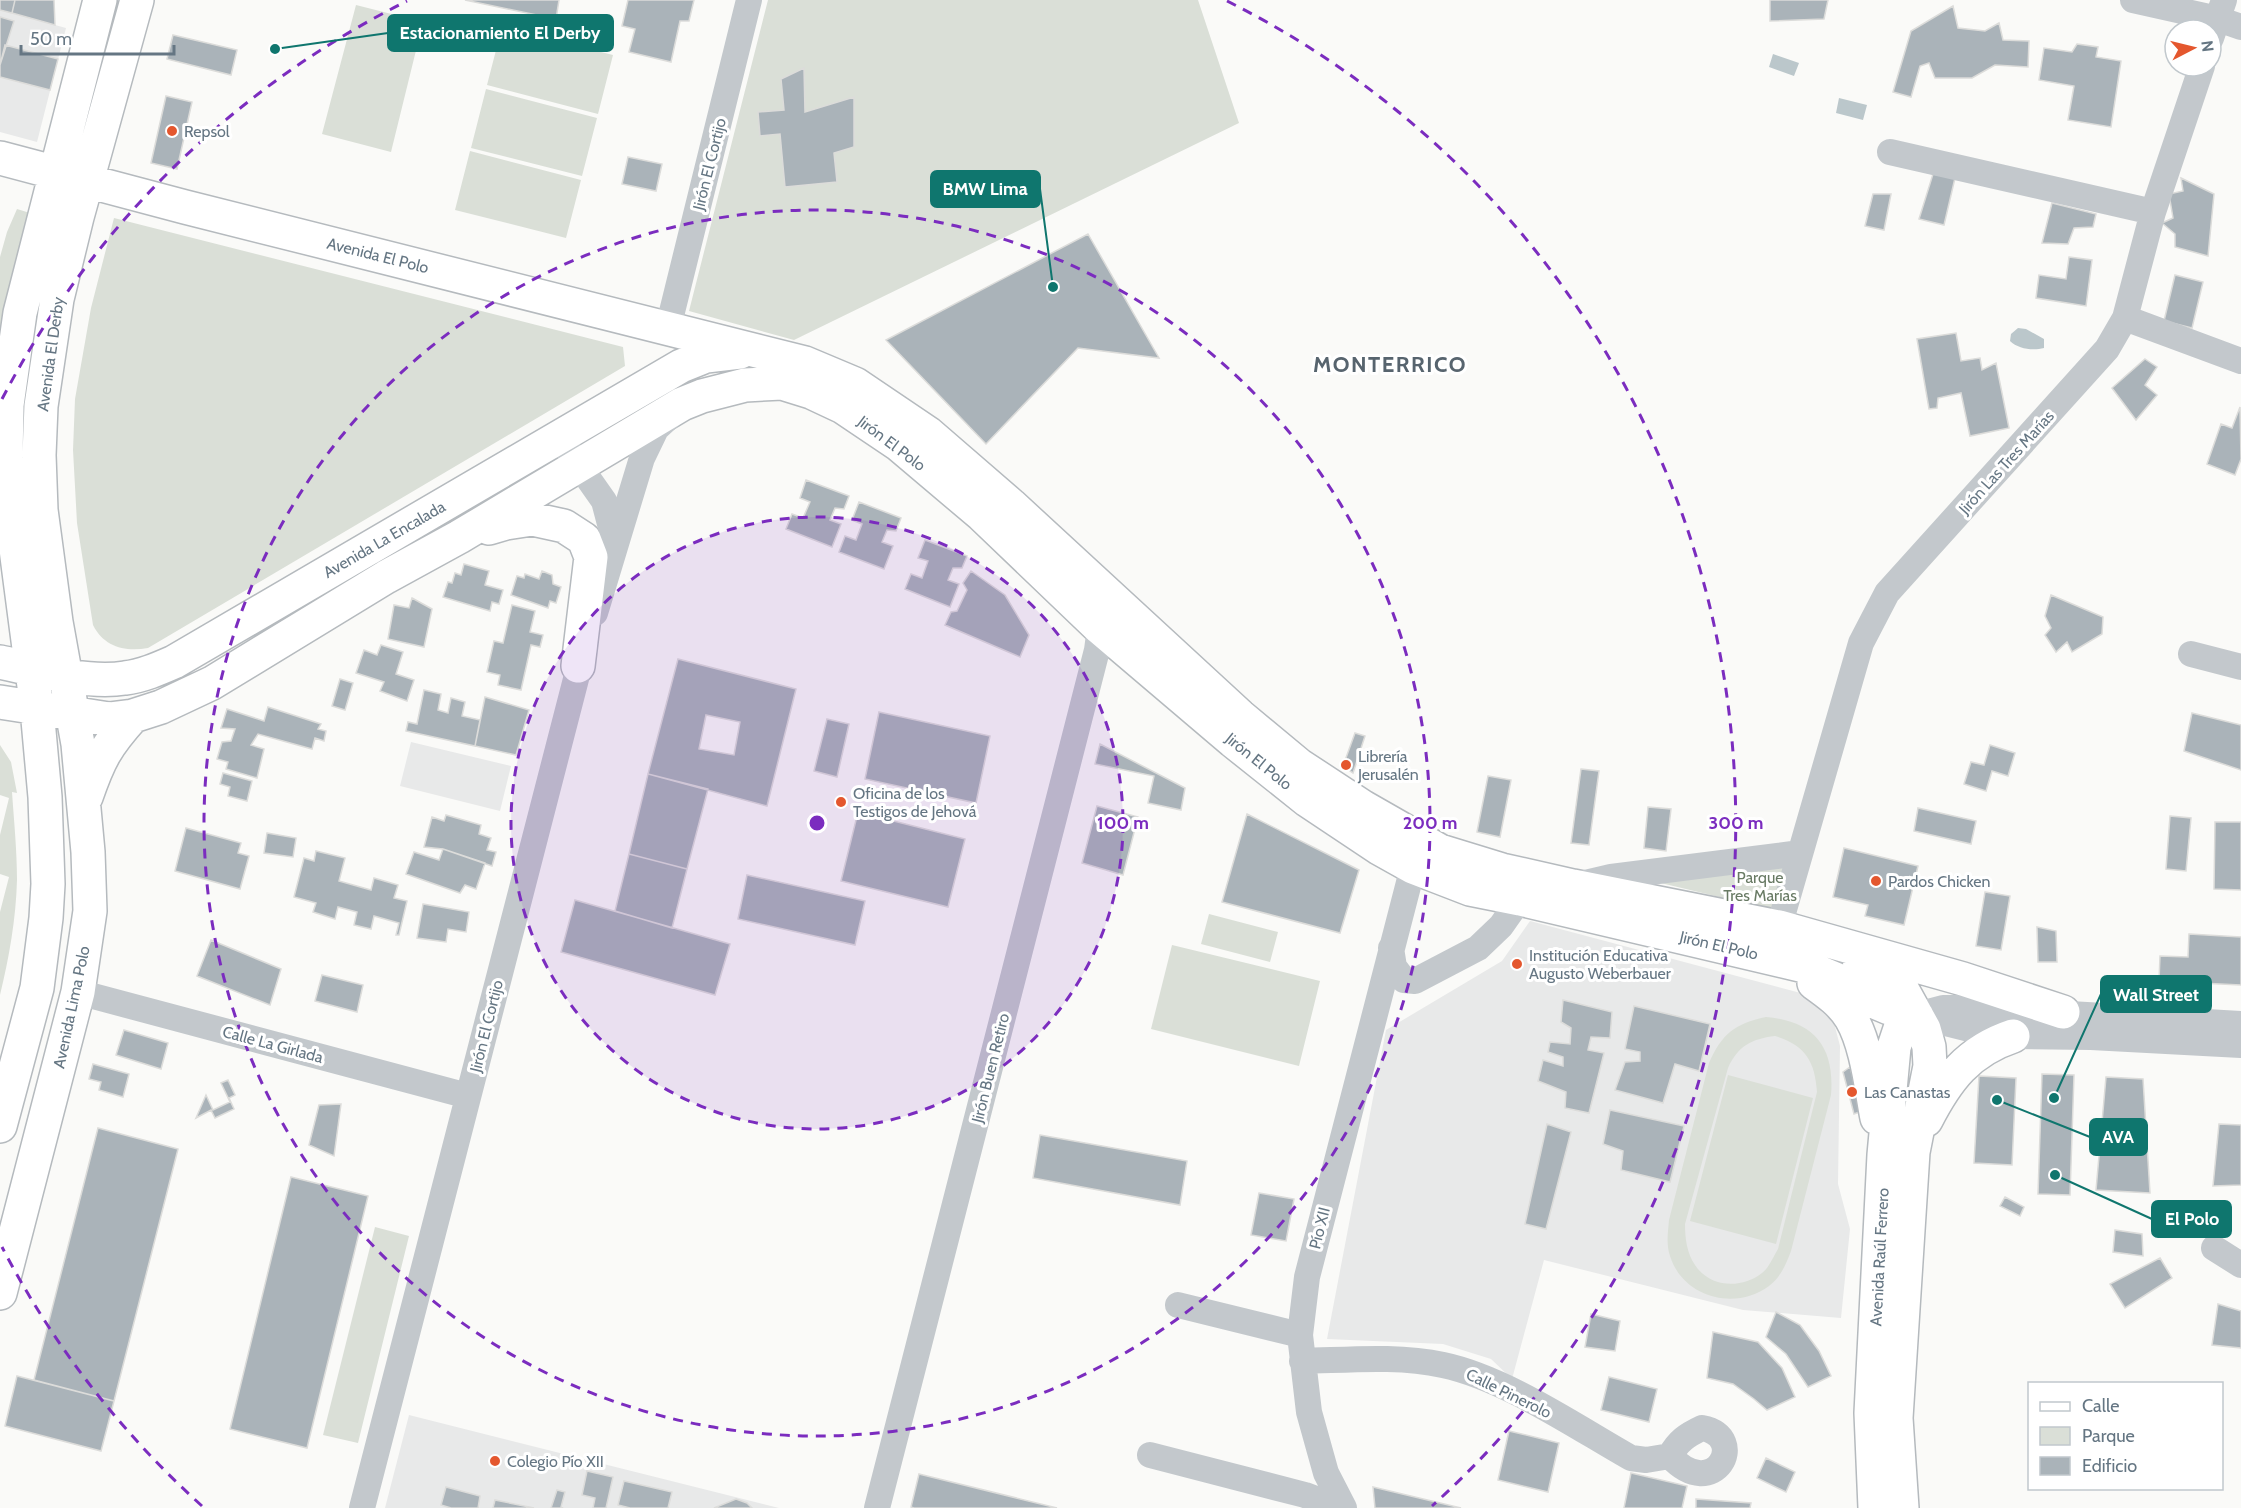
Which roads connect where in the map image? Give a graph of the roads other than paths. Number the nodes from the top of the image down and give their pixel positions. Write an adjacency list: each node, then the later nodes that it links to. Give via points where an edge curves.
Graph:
1 (100, 0): 7 (main road, Avenida El Derby)
2 (137, 0): 8 (main road, Avenida El Derby)
3 (749, 0): 15 (street, Jirón El Cortijo)
4 (2133, 0): 5 (street)
5 (2210, 18)
6 (2198, 78): 13 (street, Jirón Las Tres Marías)
7 (70, 115): 8 (main road, via 71,129 82,137 96,135); 11 (main road, Avenida El Derby)
8 (104, 124): 12 (main road, Avenida El Derby)
9 (1890, 152): 13 (street)
10 (0, 158): 11 (main road, Avenida El Polo)
11 (55, 172): 12 (main road, Avenida El Polo); 30 (main road, Avenida El Derby, via 20,313 7,405 10,503)
12 (87, 181): 15 (main road, Avenida El Polo); 31 (main road, Avenida El Derby, via 57,299 39,445 41,510)
13 (2153, 212): 14 (street, Jirón Las Tres Marías)
14 (2125, 318): 17 (street); 37 (street, Jirón Las Tres Marías, via 2107,349 1887,593 1861,643)
15 (668, 328): 16 (main road, Avenida El Polo)
16 (757, 351): 18 (main road, Avenida La Encalada, via 705,356); 39 (main road, Jirón El Polo, via 805,363 855,384 928,434 1011,504 1240,716 1309,771 1363,807 1440,851)
17 (2241, 361)
18 (670, 372): 20 (main road, via 617,415 614,425 618,430); 21 (main road, Avenida La Encalada)
19 (682, 404): 20 (main road, Avenida La Encalada); 24 (street, Jirón El Cortijo, via 656,429 648,443); 25 (main road, Jirón El Polo, via 745,385 782,383 843,407 898,444 981,515)
20 (633, 432): 22 (main road, Avenida La Encalada)
21 (559, 437): 22 (street); 31 (main road, Avenida La Encalada, via 174,662 128,678)
22 (579, 464): 23 (main road, Avenida La Encalada); 24 (street, via 604,501)
23 (459, 537): 28 (main road, via 532,519 564,526 584,539 591,557); 35 (main road, Avenida La Encalada, via 212,683)
24 (615, 546): 28 (street, Jirón El Cortijo)
25 (1100, 628): 38 (main road, Jirón El Polo, via 1307,800); 63 (street, Jirón Buen Retiro)
26 (2190, 654): 29 (street)
27 (0, 662): 30 (main road, Avenida La Encalada)
28 (578, 666): 51 (street, Jirón El Cortijo)
29 (2241, 667)
30 (33, 669): 31 (main road, Avenida La Encalada); 33 (main road)
31 (66, 675): 34 (main road, Avenida El Derby)
32 (0, 702): 33 (main road, Avenida La Encalada)
33 (37, 709): 34 (main road, Avenida La Encalada); 52 (main road, via 46,830 46,918 37,988)
34 (74, 715): 35 (main road, Avenida La Encalada, via 109,719); 36 (main road, Avenida Lima Polo)
35 (133, 716): 36 (main road, via 103,754)
36 (83, 805): 45 (main road, Avenida Lima Polo, via 90,911)
37 (1800, 853): 39 (street, via 1611,877); 41 (street, Jirón Las Tres Marías)
38 (1413, 867): 40 (main road, Jirón El Polo, via 1456,885); 44 (street, Pío XII)
39 (1573, 886): 41 (main road, Jirón El Polo)
40 (1520, 899): 43 (main road, Jirón El Polo); 44 (street, via 1501,926 1478,948 1415,981 1404,980 1394,967)
41 (1779, 927): 42 (main road, Jirón El Polo)
42 (1832, 942): 46 (main road, Jirón El Polo); 47 (main road, via 1893,982)
43 (1709, 943): 47 (main road, Jirón El Polo, via 1804,966 1840,981 1870,1000); 53 (main road, via 1806,978 1835,998 1857,1031)
44 (1391, 948): 58 (street, Pío XII, via 1307,1277)
45 (78, 992): 51 (street, Calle La Girlada); 56 (main road, Avenida Lima Polo)
46 (2063, 1012): 47 (street, via 1943,1008); 48 (street)
47 (1917, 1016): 49 (street); 53 (main road, Avenida Raúl Ferrero, via 1900,1029 1894,1047)
48 (2241, 1023)
49 (2013, 1036): 50 (street); 53 (main road, via 1983,1048 1966,1061)
50 (2241, 1045)
51 (468, 1096): 62 (street, Jirón El Cortijo)
52 (0, 1126)
53 (1898, 1154): 66 (main road, Avenida Raúl Ferrero, via 1871,1413); 67 (main road, Avenida Raúl Ferrero, via 1896,1419)
54 (2214, 1248): 55 (street)
55 (2241, 1265)
56 (0, 1293)
57 (1178, 1305): 58 (street)
58 (1300, 1335): 59 (street, Pío XII)
59 (1302, 1361): 61 (street, Calle Pinerolo, via 1397,1359 1450,1366 1512,1390 1631,1458); 65 (street, Pío XII, via 1318,1452)
60 (1150, 1455): 64 (street)
61 (1670, 1456)
62 (362, 1508)
63 (877, 1508)
64 (1339, 1508)
65 (1344, 1508)
66 (1875, 1508)
67 (1902, 1508)

